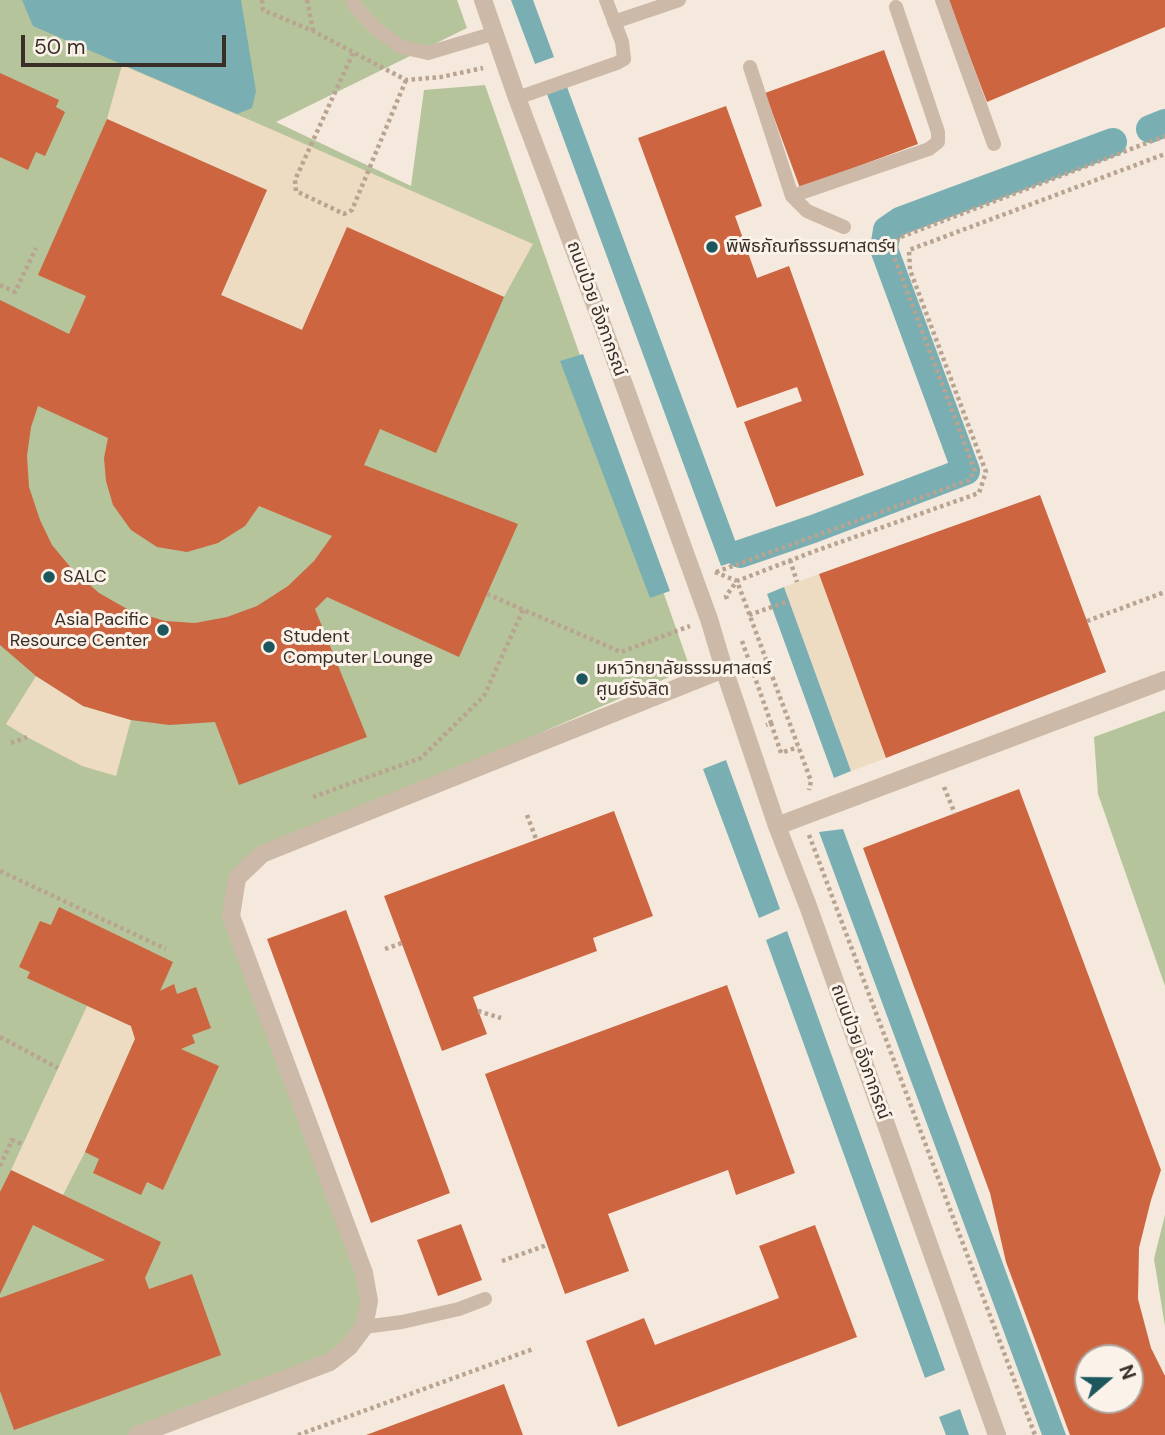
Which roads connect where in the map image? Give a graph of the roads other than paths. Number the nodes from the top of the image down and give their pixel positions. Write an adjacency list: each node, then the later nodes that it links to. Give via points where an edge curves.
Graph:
1 (352, 0): 8 (lane, via 375,28 401,47 428,53)
2 (482, 0): 8 (street, ถนนป๋วย อิ้งภากรณ์)
3 (606, 0): 7 (lane)
4 (680, 0): 7 (lane)
5 (942, 0): 11 (lane)
6 (896, 7): 12 (lane, via 938,142)
7 (614, 22): 10 (lane, via 624,59)
8 (495, 33): 10 (street, ถนนป๋วย อิ้งภากรณ์)
9 (750, 67): 12 (lane)
10 (517, 98): 14 (street, ถนนป๋วย อิ้งภากรณ์)
11 (994, 144)
12 (792, 196): 13 (lane, via 807,211)
13 (844, 227)
14 (724, 669): 16 (street, ถนนป๋วย อิ้งภากรณ์); 18 (street, via 262,854 237,878 231,916 364,1273 369,1301)
15 (1165, 680): 16 (street)
16 (777, 827): 21 (street, ถนนป๋วย อิ้งภากรณ์)
17 (485, 1299): 18 (lane, via 414,1320)
18 (364, 1327): 19 (street, via 330,1362)
19 (159, 1431): 20 (street)
20 (137, 1435)
21 (997, 1435)

